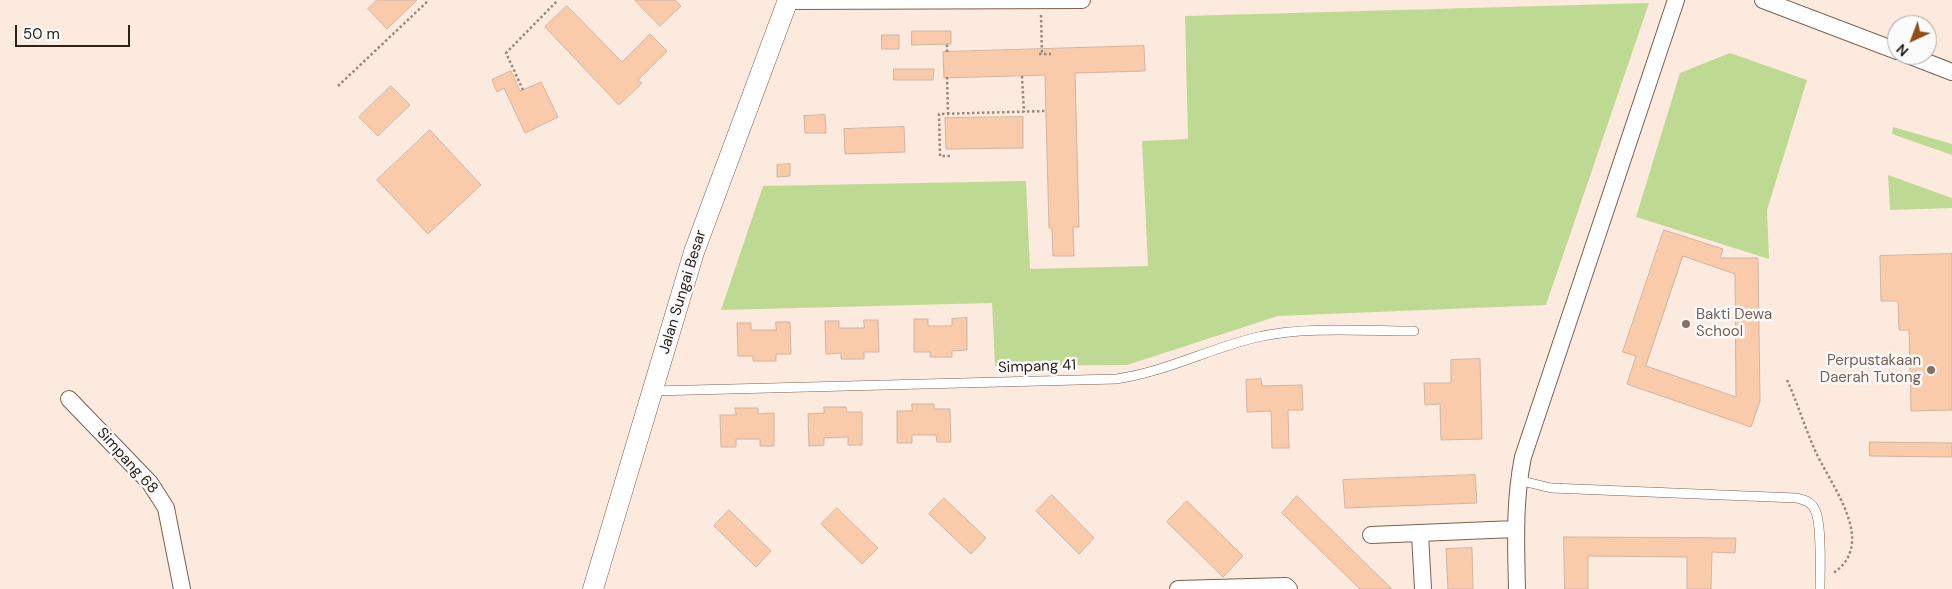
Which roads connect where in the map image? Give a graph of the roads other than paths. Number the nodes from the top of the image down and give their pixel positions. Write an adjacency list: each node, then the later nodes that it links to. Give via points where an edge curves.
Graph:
1 (788, 0): 2 (street); 9 (street, Jalan Sungai Besar, via 694,252)
2 (1082, 0)
3 (1676, 0): 11 (street)
4 (1763, 0): 5 (street)
5 (1887, 47)
6 (1934, 65): 7 (street)
7 (1952, 72)
8 (1414, 331): 9 (lane, Simpang 41, via 1285,332 1258,337 1141,375 1116,379)
9 (654, 391): 17 (street, Jalan Sungai Besar)
10 (69, 399): 16 (street, Simpang 68, via 150,483 166,508)
11 (1518, 480): 12 (street); 15 (lane, via 1551,488 1796,498 1810,502 1816,510 1818,522)
12 (1515, 529): 13 (street); 21 (street)
13 (1420, 534): 14 (street); 20 (street)
14 (1371, 535)
15 (1820, 586)
16 (182, 589)
17 (594, 589)
18 (1178, 589): 19 (street, via 1286,586)
19 (1289, 589)
20 (1423, 589)
21 (1516, 589)

